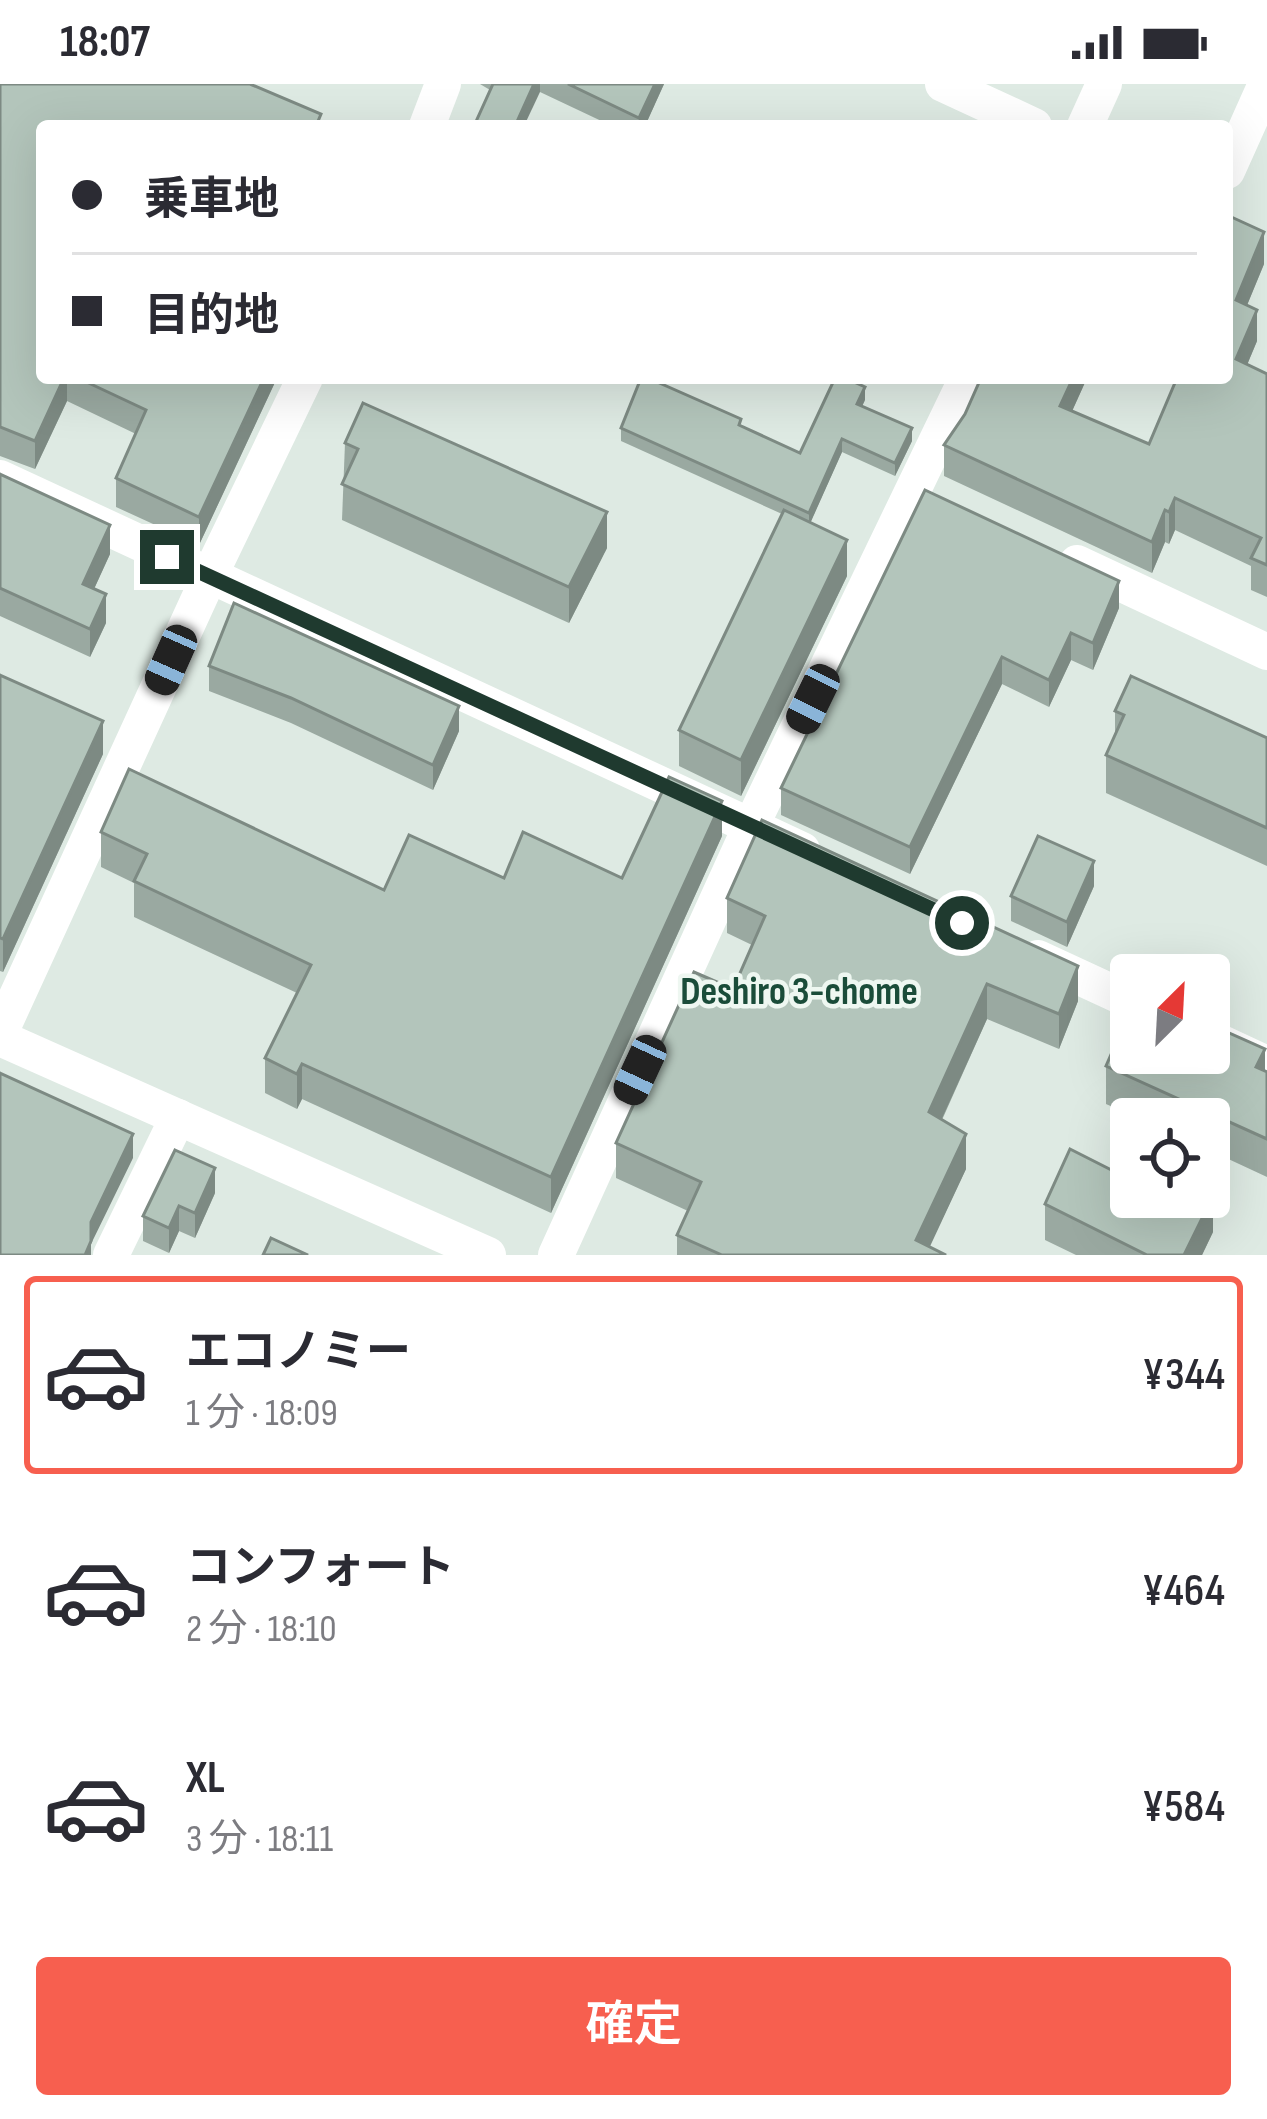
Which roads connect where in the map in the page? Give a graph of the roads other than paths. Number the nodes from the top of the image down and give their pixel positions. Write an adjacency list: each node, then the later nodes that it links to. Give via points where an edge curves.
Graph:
1 (943, 84): 4 (street)
2 (1105, 84): 5 (street)
3 (1266, 84): 6 (street)
4 (1021, 120)
5 (1088, 120)
6 (1233, 158)
7 (302, 384): 11 (street)
8 (965, 384): 13 (street, via 926,493)
9 (0, 478): 11 (street)
10 (1040, 546): 12 (street)
11 (209, 577): 13 (street); 17 (street)
12 (1267, 652)
13 (751, 826): 14 (street); 23 (street)
14 (836, 865)
15 (1004, 943): 16 (street)
16 (1110, 991)
17 (0, 1035): 20 (street)
18 (1230, 1047): 19 (street)
19 (1267, 1064)
20 (178, 1117): 21 (street); 22 (street)
21 (111, 1255)
22 (488, 1255)
23 (556, 1255)

